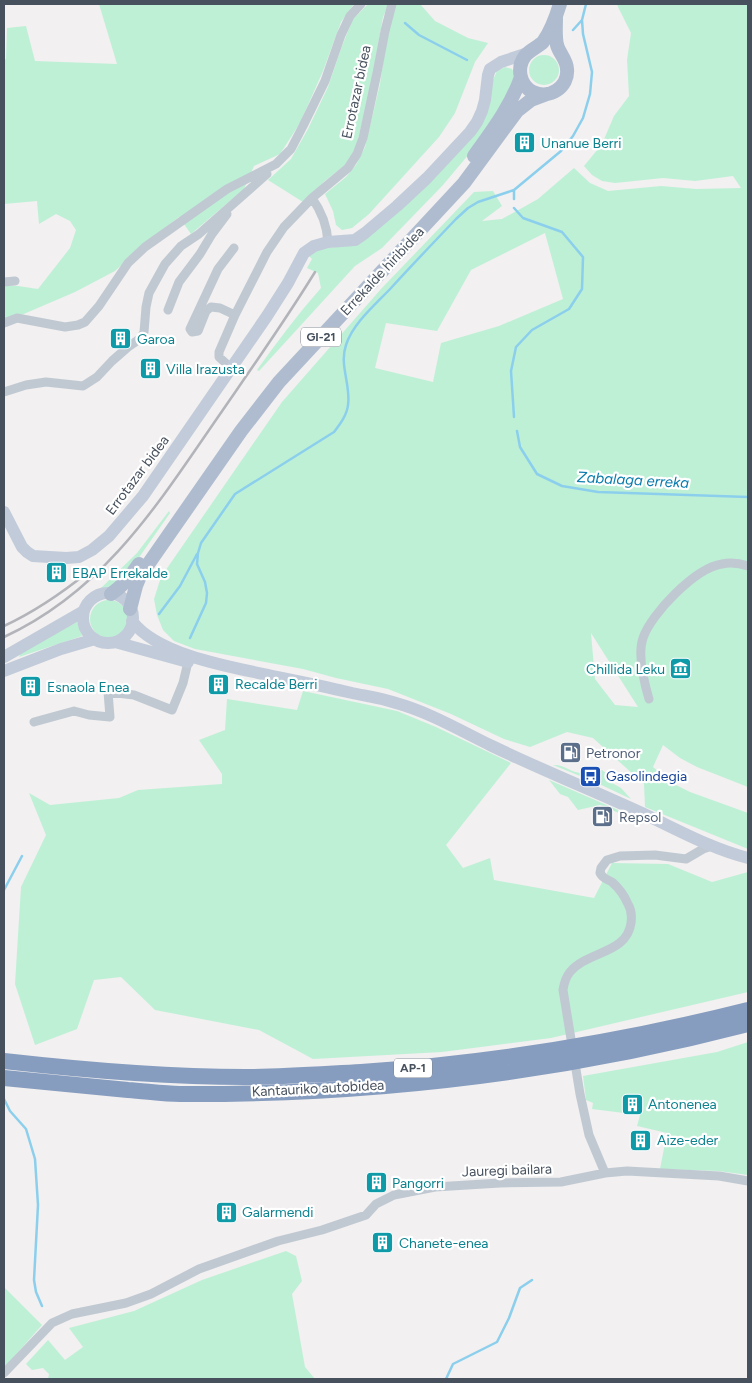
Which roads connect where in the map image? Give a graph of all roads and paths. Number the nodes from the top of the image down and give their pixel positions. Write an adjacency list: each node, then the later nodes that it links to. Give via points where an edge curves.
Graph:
1 (361, 4): 10 (street, Errotazar bidea, via 350,16 325,81 291,149)
2 (392, 4): 12 (street, Errotazar bidea, via 357,154 348,168)
3 (560, 4): 4 (main road, GI-21)
4 (556, 18): 5 (main road, GI-21, via 542,42); 6 (main road, via 557,45)
5 (531, 51): 6 (main road, via 546,47); 7 (main road); 8 (main road, GI-21, via 522,62)
6 (562, 55): 9 (main road, GI-21, via 567,76 561,87)
7 (505, 61): 8 (main road); 13 (main road, Errotazar bidea, via 490,69 485,100 477,122 427,178 365,234 354,240)
8 (520, 74): 9 (main road, via 528,89); 24 (main road, Errekalde hiribidea / GI-21, via 509,106 463,171 298,349 230,436 132,575)
9 (547, 94): 26 (main road, Errekalde hiribidea / GI-21, via 531,100 518,111 464,183 264,400 140,576)
10 (276, 164): 11 (street, Errotazar bidea); 19 (street, Errotazar bidea, via 227,189 145,247 128,264 85,322 65,327 17,318)
11 (239, 198): 17 (street, Errotazar bidea, via 179,282); 21 (street, Errotazar bidea, via 181,246 165,264 150,293 141,338 97,377 83,386 46,382)
12 (312, 198): 13 (street, via 325,220); 18 (street, Errotazar bidea, via 284,227 267,252)
13 (328, 242): 20 (main road, Errotazar bidea, via 304,253 267,316)
14 (234, 248): 18 (street, via 218,269 190,329 198,331 206,311 212,307)
15 (15, 281): 16 (street)
16 (4, 282)
17 (168, 310)
18 (235, 315): 20 (street, Errotazar bidea, via 219,352 219,357)
19 (4, 323)
20 (230, 368): 22 (main road, Errotazar bidea, via 143,496 92,550 79,557 33,556 22,547)
21 (4, 392)
22 (4, 512)
23 (748, 566): 33 (street, via 733,562 704,570 689,581 650,623 642,640 641,656)
24 (111, 594): 25 (main road, via 92,600); 26 (main road, via 128,604)
25 (84, 611): 27 (main road, via 87,632); 29 (main road)
26 (131, 615): 28 (main road, via 128,633); 31 (main road, via 141,632 151,639)
27 (95, 639): 28 (main road); 32 (main road)
28 (115, 642): 30 (main road)
29 (8, 655)
30 (188, 662): 31 (main road); 34 (street, via 172,710 134,695 108,692 110,717 74,711)
31 (223, 665): 35 (main road, via 414,709)
32 (4, 670)
33 (649, 699)
34 (34, 722)
35 (691, 836): 36 (main road); 37 (street)
36 (712, 846): 37 (street); 38 (main road)
37 (692, 855): 43 (street, via 686,858 620,856 607,860 600,873 622,892 632,918 630,929 625,939 581,963 565,980 566,1016 580,1094 589,1135)
38 (748, 858)
39 (748, 1010): 41 (highway, Kantauriko autobidea / AP-1, via 618,1039 424,1068 244,1077 73,1069)
40 (748, 1024): 42 (highway, Kantauriko autobidea / AP-1, via 666,1044 528,1069 314,1091 179,1094)
41 (4, 1061)
42 (4, 1078)
43 (605, 1173): 44 (street, Jauregi bailara, via 627,1171 720,1176); 45 (street, Jauregi bailara, via 560,1182 435,1187 394,1196 376,1204 366,1215 200,1269 126,1303 72,1314 52,1322)
44 (748, 1181)
45 (4, 1373)

